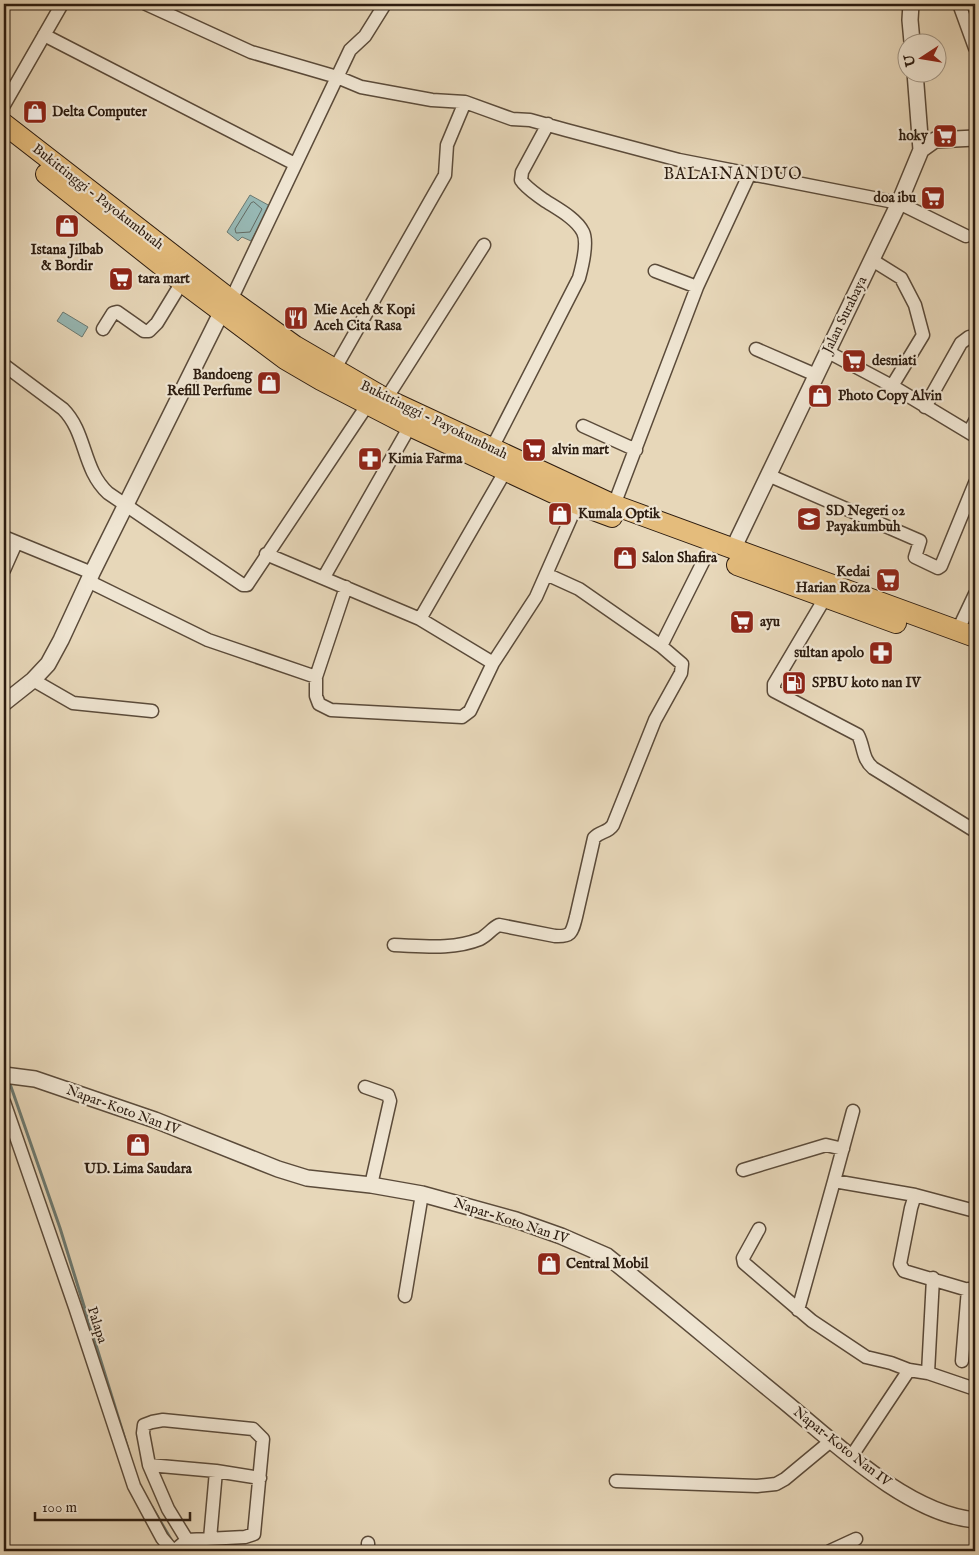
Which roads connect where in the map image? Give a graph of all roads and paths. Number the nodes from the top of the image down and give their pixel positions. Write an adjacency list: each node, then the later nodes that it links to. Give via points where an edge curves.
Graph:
1 (62, 4): 7 (street)
2 (146, 4): 9 (street, via 251,52)
3 (385, 4): 9 (street, via 365,36 350,50)
4 (911, 4): 6 (street)
5 (959, 4): 8 (street)
6 (911, 32)
7 (44, 35): 12 (street); 20 (street)
8 (975, 48)
9 (337, 77): 11 (street, via 361,87 432,100); 20 (street)
10 (916, 82): 15 (street, Jalan Surabaya)
11 (465, 102): 14 (street, via 512,119); 35 (street, via 447,145 445,175)
12 (4, 104)
13 (4, 124): 29 (highway, Bukittinggi - Payokumbuah)
14 (548, 124): 21 (street, via 680,160); 44 (street, via 522,172 521,180 584,233 583,261 579,278)
15 (920, 130): 18 (street); 19 (street, Jalan Surabaya)
16 (975, 138): 18 (street)
17 (4, 140): 27 (highway, Bukittinggi - Payokumbuah)
18 (935, 140): 19 (street)
19 (921, 150): 22 (street, Jalan Surabaya)
20 (295, 164): 29 (street)
21 (750, 173): 22 (street); 28 (street)
22 (899, 203): 23 (street); 25 (street, Jalan Surabaya)
23 (966, 236)
24 (484, 245): 38 (street)
25 (872, 260): 33 (street, Jalan Surabaya); 37 (street, via 901,278 915,305 923,335)
26 (655, 271): 28 (street)
27 (182, 282): 29 (highway, Bukittinggi - Payokumbuah); 30 (street, via 149,331 144,331 117,312)
28 (697, 287): 45 (street)
29 (226, 306): 35 (highway, Bukittinggi - Payokumbuah); 38 (highway, Bukittinggi - Payokumbuah, via 285,359 321,380); 49 (street)
30 (103, 329)
31 (975, 340): 39 (street, via 969,337 961,343)
32 (756, 349): 36 (street)
33 (828, 352): 36 (street, Jalan Surabaya); 37 (street)
34 (4, 365): 49 (street, via 70,416 94,476 108,493)
35 (334, 370): 38 (highway, Bukittinggi - Payokumbuah)
36 (816, 375): 47 (street, Jalan Surabaya)
37 (892, 386): 39 (street)
38 (377, 401): 40 (highway, Bukittinggi - Payokumbuah); 43 (highway, Bukittinggi - Payokumbuah); 55 (street)
39 (925, 407): 42 (street)
40 (410, 426): 43 (highway, Bukittinggi - Payokumbuah); 60 (street)
41 (583, 426): 45 (street)
42 (973, 430)
43 (449, 436): 44 (highway, Bukittinggi - Payokumbuah); 46 (highway, Bukittinggi - Payokumbuah)
44 (492, 448): 51 (highway, Bukittinggi - Payokumbuah)
45 (636, 450): 51 (street)
46 (506, 470): 50 (highway, Bukittinggi - Payokumbuah); 64 (street)
47 (768, 475): 48 (street, via 920,541 915,557 938,568); 54 (street, Jalan Surabaya)
48 (975, 483)
49 (126, 504): 55 (street, via 243,585 247,585); 59 (street)
50 (577, 504): 56 (highway, Bukittinggi - Payokumbuah); 58 (street)
51 (614, 505): 54 (highway, Bukittinggi - Payokumbuah)
52 (4, 537): 53 (street)
53 (16, 543): 57 (street); 59 (street)
54 (733, 549): 65 (highway, Bukittinggi - Payokumbuah)
55 (266, 554): 60 (street)
56 (708, 554): 63 (highway, Bukittinggi - Payokumbuah); 66 (street)
57 (4, 570)
58 (546, 574): 66 (street, via 579,590); 68 (street, via 536,597)
59 (90, 577): 69 (street, via 208,640); 70 (street, via 48,664)
60 (324, 578): 61 (street)
61 (346, 587): 64 (street); 69 (street)
62 (975, 594): 65 (street)
63 (825, 598): 67 (highway, Bukittinggi - Payokumbuah); 73 (street, via 774,684 774,691 858,734 865,758 873,768)
64 (420, 618): 68 (street)
65 (966, 634)
66 (661, 646): 74 (street, via 679,661 682,670 655,720 613,825 594,838 571,932 555,936 499,925 482,938 461,944)
67 (975, 652)
68 (493, 663): 69 (street, via 470,711 457,717 331,710 322,707 318,701)
69 (316, 678)
70 (33, 680): 71 (street); 72 (street, via 73,703)
71 (4, 703)
72 (152, 711)
73 (975, 831)
74 (394, 945)
75 (8, 1075): 82 (street, Napar-Koto Nan IV, via 35,1079 146,1117 307,1178)
76 (365, 1087): 82 (street, via 388,1095 390,1102)
77 (4, 1102): 104 (street, Palapa, via 134,1486 162,1538)
78 (853, 1111): 79 (street)
79 (843, 1149): 80 (street, via 826,1145 816,1147); 81 (street)
80 (743, 1170)
81 (834, 1181): 84 (street); 90 (street)
82 (371, 1185): 83 (street, Napar-Koto Nan IV)
83 (422, 1194): 89 (street); 95 (street, Napar-Koto Nan IV, via 516,1220 607,1256)
84 (915, 1195): 85 (street); 87 (street, via 900,1264 904,1271)
85 (975, 1211)
86 (759, 1229): 90 (street, via 743,1261)
87 (933, 1278): 88 (street); 93 (street)
88 (972, 1291): 91 (street)
89 (405, 1296)
90 (798, 1310): 92 (street, via 866,1358)
91 (962, 1361)
92 (909, 1370): 93 (street); 96 (street)
93 (928, 1373): 94 (street)
94 (975, 1389)
95 (832, 1440): 96 (street, Napar-Koto Nan IV); 100 (street, via 776,1484)
96 (851, 1456): 101 (street, Napar-Koto Nan IV, via 903,1494 937,1512)
97 (149, 1465): 98 (street); 99 (street, via 143,1433 144,1426 152,1422 163,1420 253,1429 263,1438); 104 (street, via 168,1509)
98 (216, 1471): 99 (street); 103 (street)
99 (260, 1478): 103 (street, via 254,1534)
100 (616, 1481)
101 (975, 1520)
102 (856, 1538): 105 (street)
103 (210, 1539): 104 (street)
104 (179, 1547)
105 (830, 1551)

